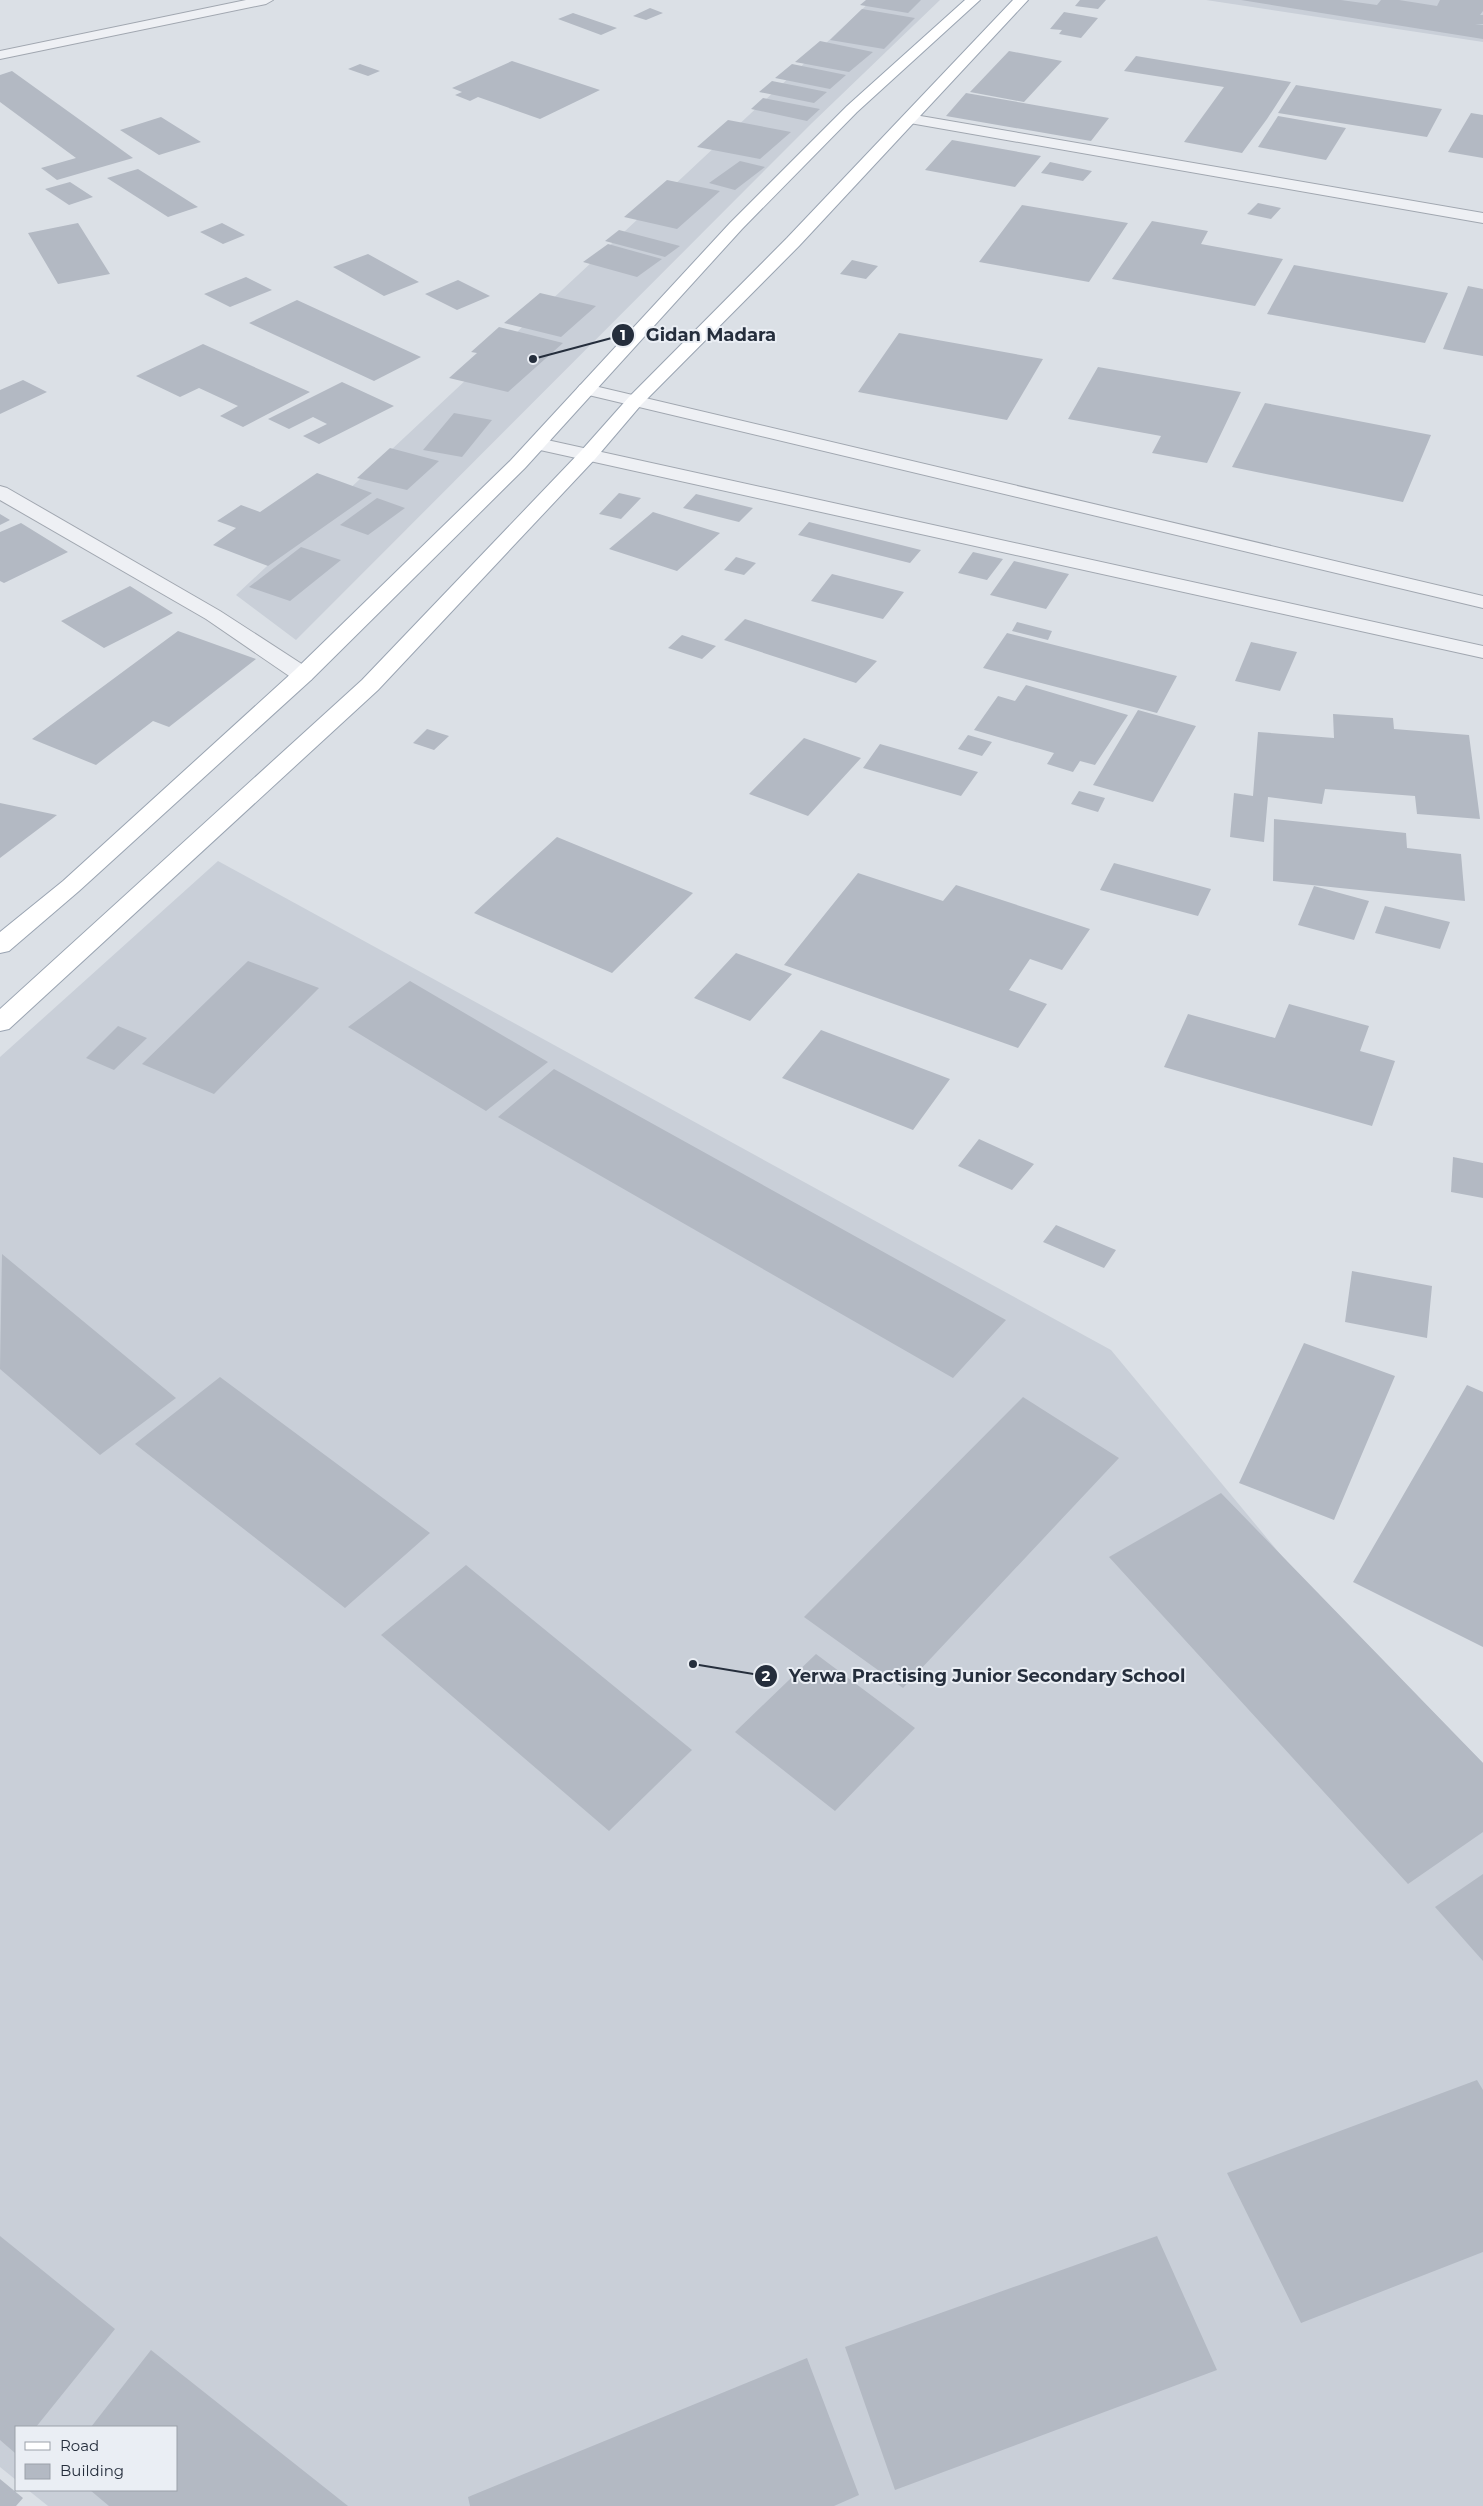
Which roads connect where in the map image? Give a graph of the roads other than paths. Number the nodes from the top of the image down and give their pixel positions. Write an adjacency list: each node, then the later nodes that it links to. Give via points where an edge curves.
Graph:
1 (266, 0): 4 (street)
2 (974, 0): 7 (main road, via 852,109 736,226)
3 (1021, 0): 5 (main road)
4 (0, 55)
5 (909, 119): 6 (street); 8 (main road, via 793,242)
6 (1483, 218)
7 (586, 389): 8 (street); 9 (main road)
8 (635, 401): 10 (main road); 12 (street)
9 (538, 444): 10 (street); 14 (main road)
10 (588, 455): 13 (street); 16 (main road, via 370,685)
11 (0, 492): 14 (street, via 213,615)
12 (1483, 602)
13 (1483, 652)
14 (303, 675): 15 (main road, via 71,886)
15 (0, 945)
16 (0, 1023)

